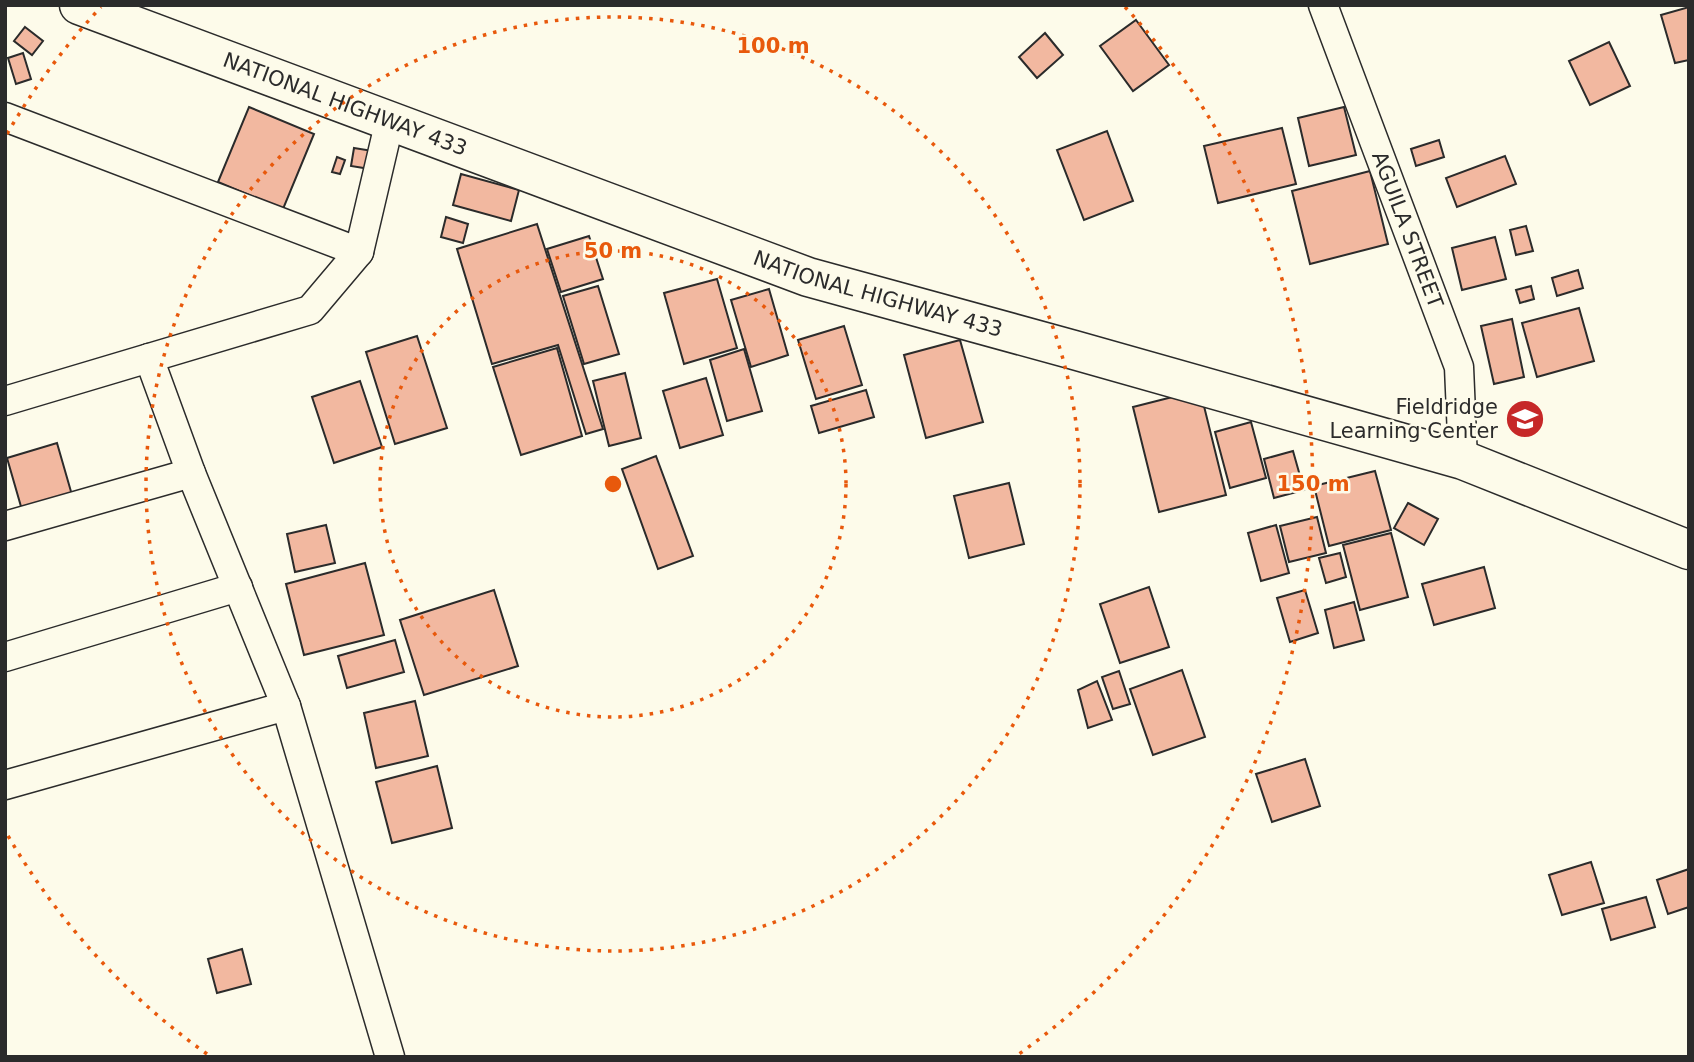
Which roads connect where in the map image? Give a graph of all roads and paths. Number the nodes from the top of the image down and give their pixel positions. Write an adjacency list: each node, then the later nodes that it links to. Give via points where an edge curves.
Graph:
1 (79, 5): 4 (main road, NATIONAL HIGHWAY 433)
2 (1323, 5): 8 (street, AGUILA STREET, via 1459,367)
3 (5, 117): 5 (street)
4 (390, 120): 5 (street); 8 (main road, NATIONAL HIGHWAY 433, via 808,277)
5 (359, 252): 6 (street, via 310,310)
6 (149, 358): 7 (street); 9 (street)
7 (5, 401)
8 (1463, 460): 11 (main road, NATIONAL HIGHWAY 433)
9 (191, 472): 10 (street); 12 (street)
10 (5, 526)
11 (1689, 550)
12 (238, 587): 13 (street); 14 (street)
13 (5, 657)
14 (286, 706): 15 (street); 16 (street)
15 (5, 786)
16 (390, 1057)

